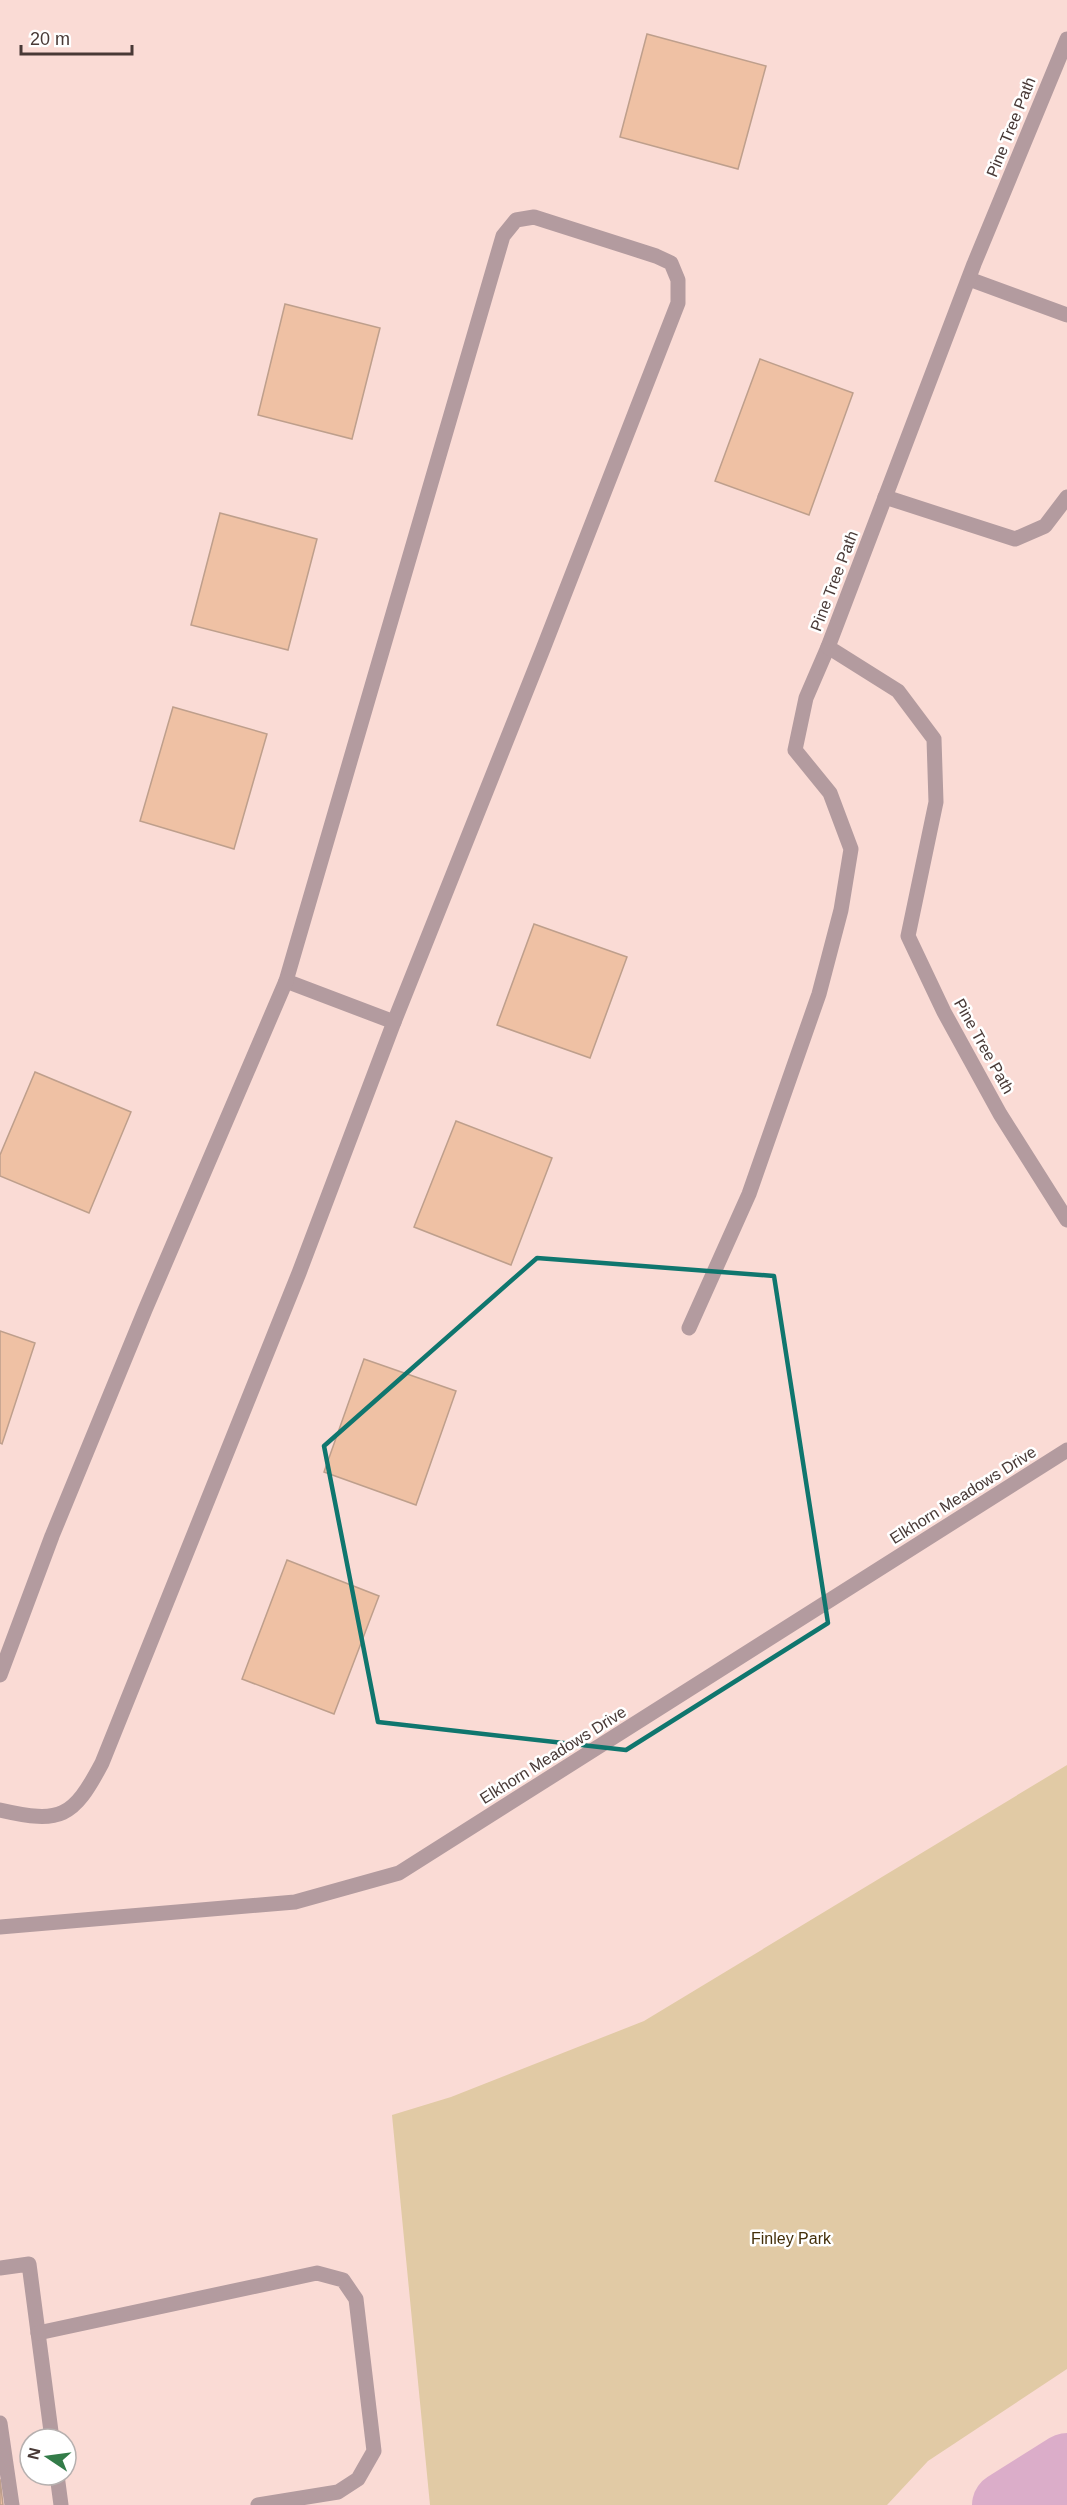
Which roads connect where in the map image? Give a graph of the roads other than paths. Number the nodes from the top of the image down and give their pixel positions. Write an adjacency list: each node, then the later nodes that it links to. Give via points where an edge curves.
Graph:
1 (1067, 39): 2 (street, Pine Tree Path)
2 (969, 279): 3 (street); 4 (street, Pine Tree Path)
3 (1067, 315)
4 (885, 497): 5 (street, via 1015,539 1045,526); 6 (street, Pine Tree Path)
5 (1067, 498)
6 (828, 647): 9 (street, Pine Tree Path, via 898,691 934,739 936,802 908,936 1000,1114); 10 (street, via 806,698 795,750 830,793 851,849 841,910 819,994 749,1194)
7 (286, 981): 8 (street); 8 (street, via 503,236 516,220 534,217 656,256 671,263 678,280 678,303); 12 (street, via 140,1320)
8 (394, 1022): 13 (street, via 299,1273 93,1780 73,1808 56,1816)
9 (1067, 1220)
10 (689, 1328)
11 (1067, 1450): 14 (street, Elkhorn Meadows Drive, via 399,1873 295,1902)
12 (0, 1675)
13 (0, 1810)
14 (0, 1927)
15 (0, 2268): 16 (street, via 29,2264)
16 (38, 2333): 18 (street); 22 (street, via 317,2273 343,2280 356,2299 374,2451 358,2479 338,2492)
17 (0, 2423): 20 (street)
18 (50, 2427)
19 (59, 2487): 21 (street)
20 (12, 2505)
21 (61, 2505)
22 (258, 2505)

